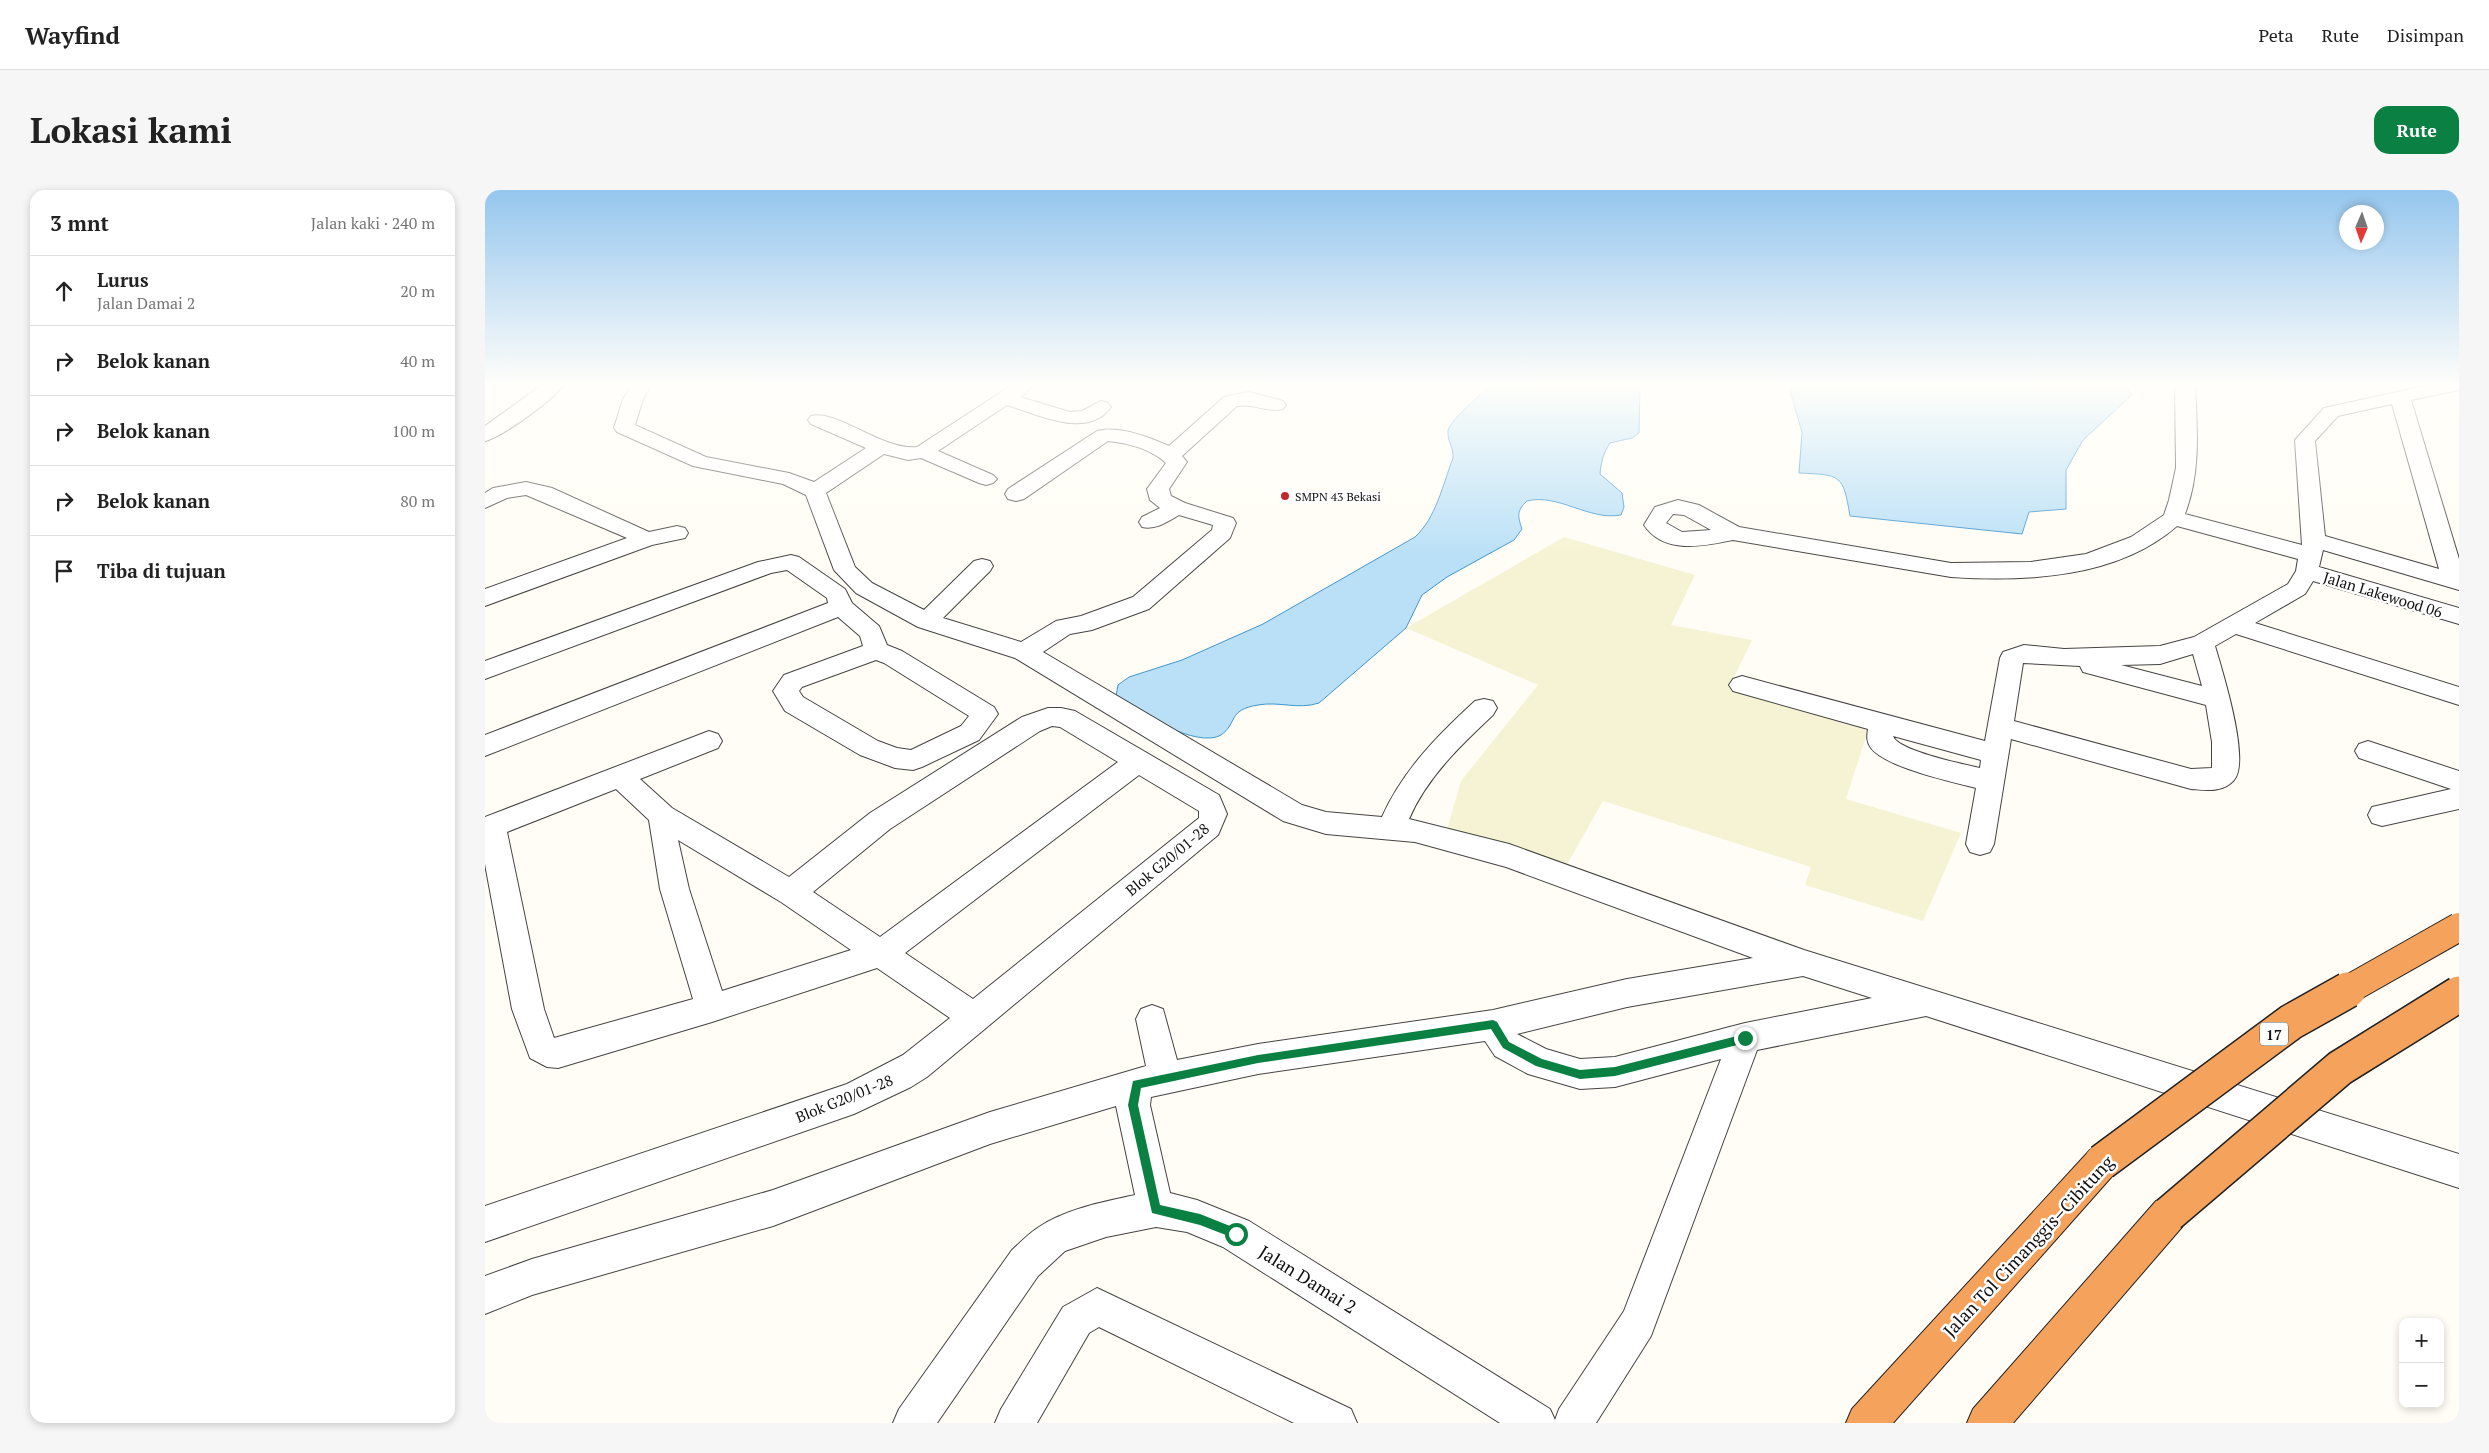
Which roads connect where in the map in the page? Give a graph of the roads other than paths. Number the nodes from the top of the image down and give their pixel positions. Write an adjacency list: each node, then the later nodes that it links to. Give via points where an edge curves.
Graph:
1 (657, 443): 14 (street, via 700,462 789,479)
2 (870, 443): 10 (street)
3 (938, 443): 11 (street)
4 (1093, 443): 15 (street)
5 (1139, 443): 12 (street)
6 (1185, 443): 12 (street)
7 (2186, 443): 18 (street, via 2187,474)
8 (2305, 443): 23 (street)
9 (2414, 443): 26 (street)
10 (881, 447): 11 (street, via 908,454); 14 (street)
11 (923, 452): 13 (street)
12 (1172, 454): 17 (street, via 1177,462 1158,489 1161,500)
13 (986, 478)
14 (815, 491): 31 (street, via 845,570 863,588)
15 (1016, 494)
16 (485, 501): 22 (street, via 501,493 526,488)
17 (1177, 508): 19 (street); 35 (street, via 1221,520 1225,523 1222,533 1141,603 1084,624 1064,627)
18 (2173, 518): 21 (street, via 2152,536 2123,549 2071,565 2013,571 1951,570); 23 (street)
19 (1150, 522)
20 (677, 533): 22 (street)
21 (1733, 533)
22 (647, 539): 27 (street)
23 (2310, 555): 26 (street); 30 (street, Jalan Lakewood 06); 32 (street, via 2297,589)
24 (982, 566): 31 (street)
25 (485, 575): 27 (street)
26 (2456, 581)
27 (512, 588): 28 (street)
28 (485, 598)
29 (841, 607): 34 (street, via 870,632); 37 (street, via 837,594 791,562 766,567); 45 (street)
30 (2459, 616)
31 (926, 621): 35 (street)
32 (2236, 626): 33 (street); 39 (street)
33 (2202, 643): 36 (street, via 2160,655); 40 (street)
34 (877, 650): 34 (street, via 917,671 985,714 970,733 913,760 895,758 869,748 794,704 786,691 793,681)
35 (1024, 652): 57 (street, via 1293,813 1326,823)
36 (2064, 658): 40 (street); 43 (street, via 2024,654 2012,658)
37 (485, 670)
38 (1742, 685): 42 (street)
39 (2459, 696)
40 (2218, 699): 43 (street, via 2226,762 2225,773 2215,780 2191,779)
41 (1484, 708): 57 (street, via 1420,774 1400,806)
42 (1881, 723): 47 (street); 51 (street, via 1880,741 1891,751)
43 (1999, 726): 47 (street)
44 (709, 741): 50 (street)
45 (485, 746)
46 (2368, 751): 49 (street)
47 (1995, 754): 51 (street)
48 (1137, 762): 60 (street, via 1066,718 1039,719 880,821); 62 (street); 67 (street, Blok G20/01-28, via 1209,803 1213,815 1211,824)
49 (2406, 764): 52 (street); 54 (street)
50 (621, 777): 56 (street); 58 (street)
51 (1990, 780): 59 (street)
52 (2459, 781)
53 (2459, 798): 54 (street)
54 (2419, 807): 55 (street)
55 (2382, 815)
56 (662, 816): 60 (street); 66 (street, via 663,836 678,904)
57 (1392, 827): 63 (street, via 1509,856)
58 (489, 828): 66 (street, via 528,1009 541,1047 547,1052 558,1054)
59 (1980, 844)
60 (791, 894): 62 (street)
61 (2459, 927): 81 (highway, Jalan Tol Cimanggis–Cibitung / 17, bridge, via 2291,1022 2102,1162)
62 (881, 954): 66 (street); 67 (street)
63 (1805, 963): 65 (street); 69 (street, via 1627,993)
64 (2459, 994): 82 (highway, bridge, via 2340,1068 2169,1214)
65 (1928, 1002): 70 (street); 72 (street)
66 (712, 1008)
67 (975, 1018): 74 (street, Blok G20/01-28, via 915,1066 854,1098)
68 (1152, 1019): 71 (street)
69 (1493, 1025): 70 (street, via 1506,1045 1540,1063 1580,1074 1615,1072); 71 (street, via 1258,1059)
70 (1745, 1038): 80 (street, via 1639,1323)
71 (1151, 1080): 73 (street, via 1133,1105); 75 (street, via 990,1128 773,1208 532,1276)
72 (2459, 1172)
73 (1156, 1209): 77 (street, Jalan Damai 2, via 1088,1224 1057,1235 1038,1250 1025,1263); 79 (street, Jalan Damai 2, via 1200,1220 1236,1234)
74 (485, 1224)
75 (485, 1295)
76 (1320, 1420): 78 (street, via 1097,1307 1076,1320)
77 (913, 1423)
78 (1015, 1423)
79 (1536, 1423)
80 (1573, 1423)
81 (1866, 1423)
82 (1987, 1423)

